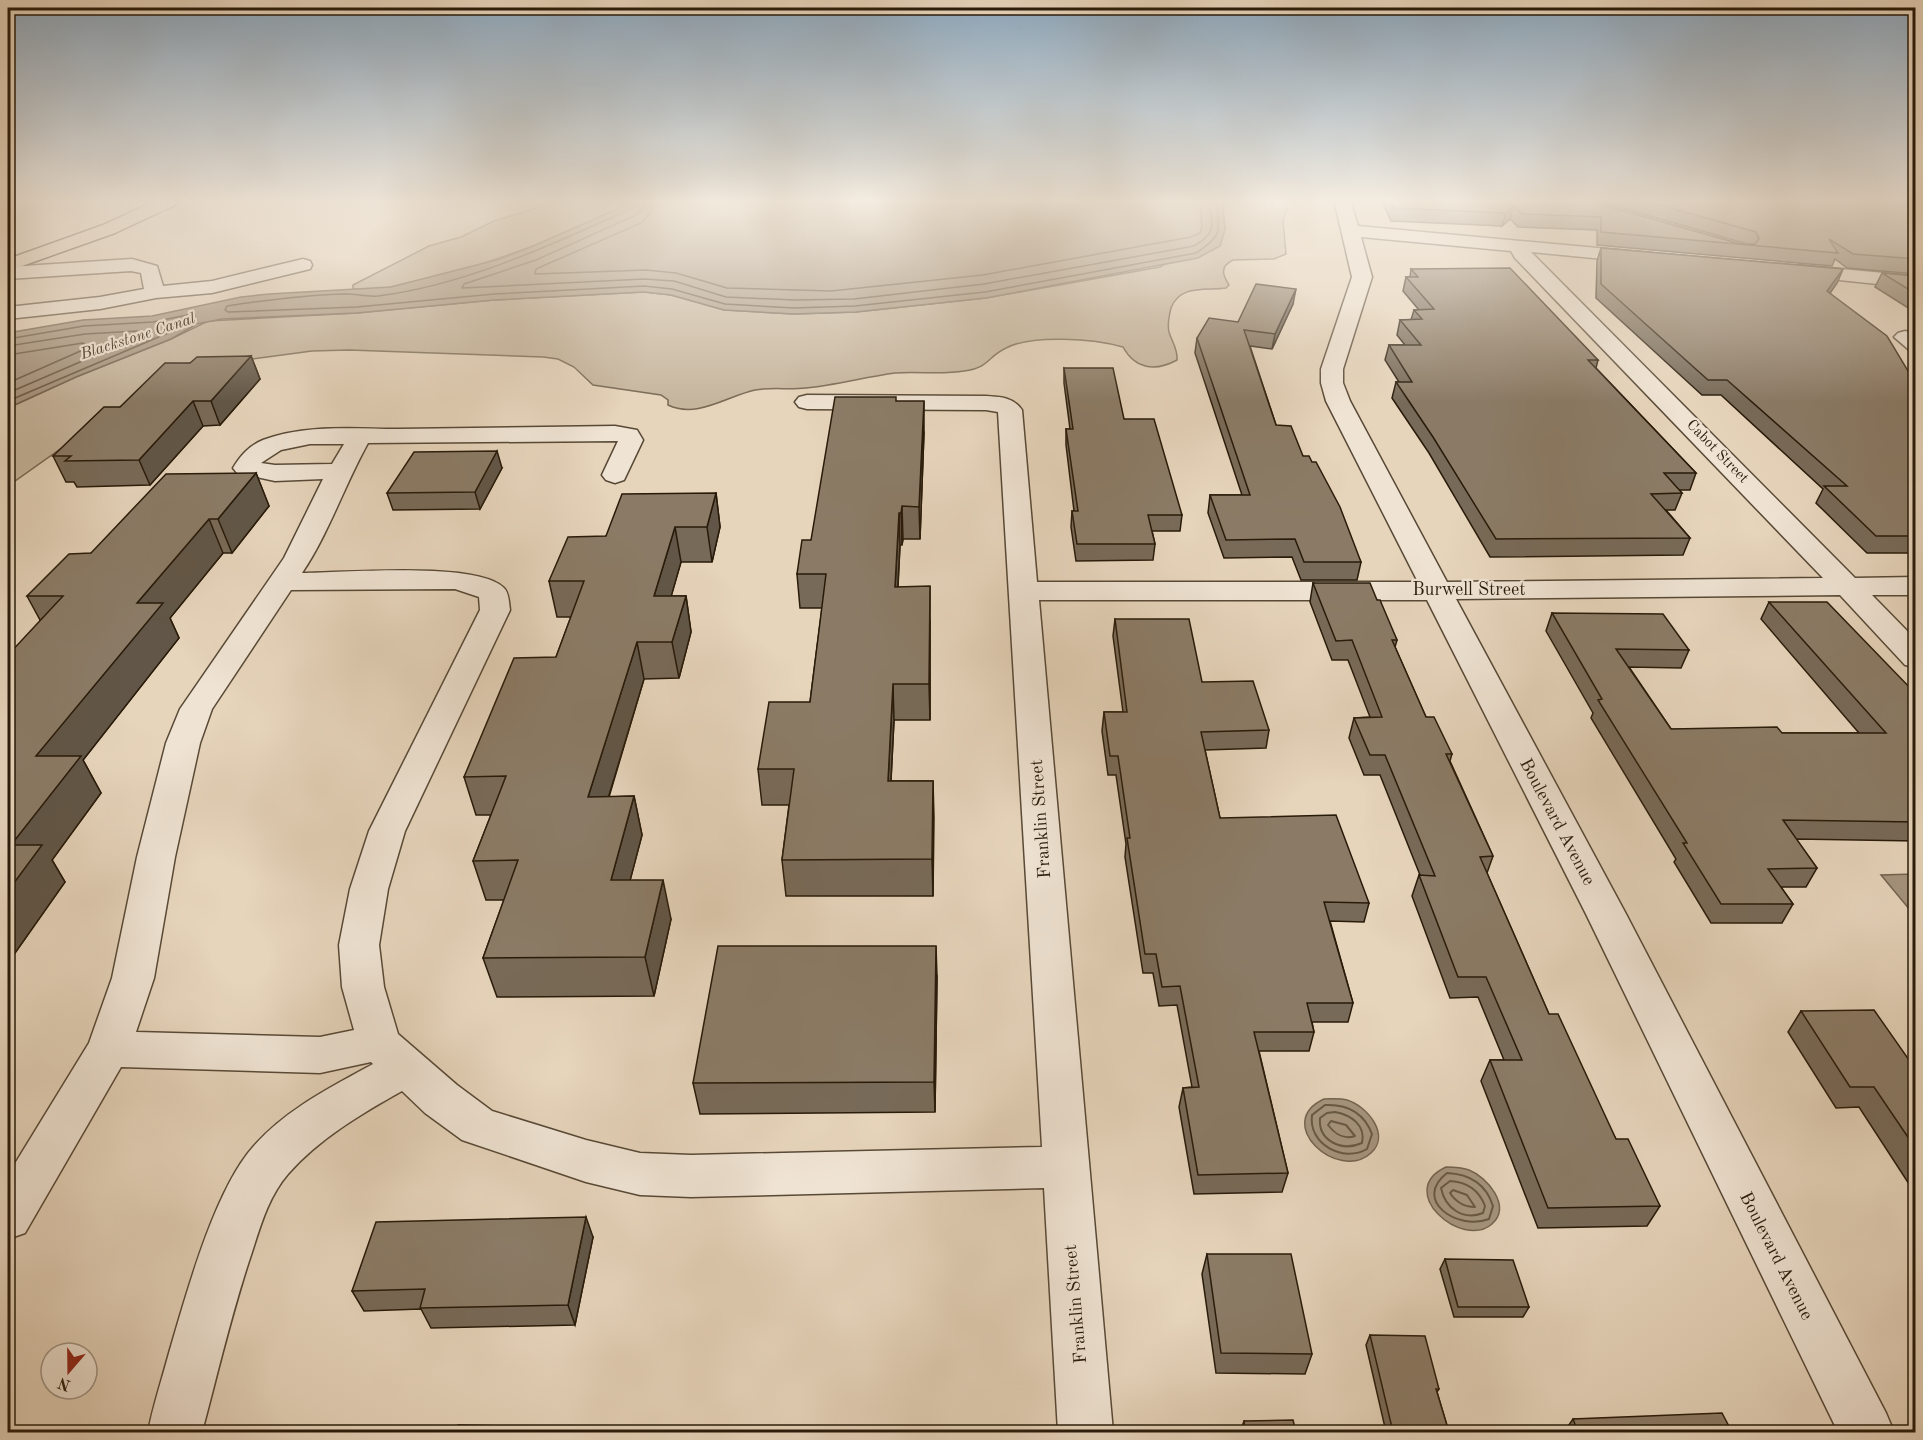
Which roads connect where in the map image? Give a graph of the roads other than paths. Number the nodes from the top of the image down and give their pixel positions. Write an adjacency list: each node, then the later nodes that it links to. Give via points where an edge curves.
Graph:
1 (98, 267): 7 (street)
2 (140, 267): 9 (street, via 150,270)
3 (295, 267): 9 (street, via 224,286)
4 (1359, 267): 19 (street, Boulevard Avenue, via 1362,277 1334,356 1332,383 1348,424)
5 (1535, 267): 17 (street, Cabot Street)
6 (1777, 269): 8 (street)
7 (8, 273)
8 (1916, 282)
9 (155, 292): 10 (street)
10 (8, 313)
11 (807, 402): 18 (street, Franklin Street, via 986,403 1010,410)
12 (361, 435): 13 (street); 13 (street, via 282,441 264,448 246,468 275,473); 14 (street, via 628,435 631,440)
13 (340, 471): 15 (street, via 298,558)
14 (615, 475)
15 (280, 582): 21 (street, via 196,708 183,742 133,978); 22 (street, via 455,580 493,593 495,610 387,831 369,889 359,945 363,987)
16 (1916, 586): 17 (street, Burwell Street)
17 (1846, 587): 19 (street, Burwell Street); 20 (street, Cabot Street)
18 (1023, 591): 19 (street, Burwell Street); 23 (street, Franklin Street)
19 (1435, 591): 27 (street, Boulevard Avenue, via 1606,914)
20 (1916, 658)
21 (109, 1049): 22 (street); 24 (street)
22 (393, 1056): 23 (street, via 477,1125 586,1161 640,1174); 25 (street, via 348,1099 298,1134 270,1161 246,1197 207,1308)
23 (1065, 1167): 26 (street, Franklin Street)
24 (8, 1217)
25 (175, 1432)
26 (1086, 1432)
27 (1867, 1432)

